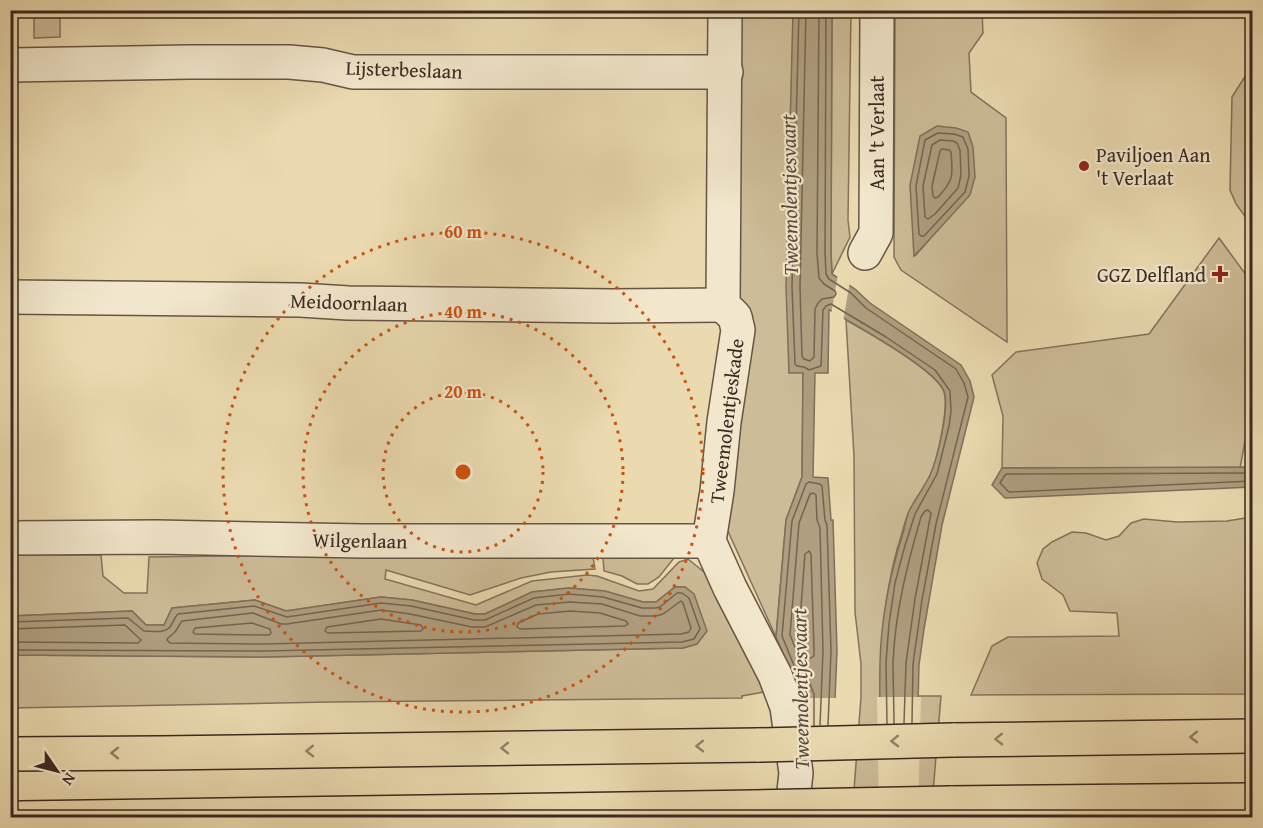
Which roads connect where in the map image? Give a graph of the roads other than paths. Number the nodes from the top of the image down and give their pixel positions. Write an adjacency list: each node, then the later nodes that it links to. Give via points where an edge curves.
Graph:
1 (725, 10): 4 (street)
2 (877, 10): 5 (street, Aan 't Verlaat, via 876,233)
3 (10, 65): 4 (street, Lijsterbeslaan, via 289,62 353,72)
4 (726, 72): 7 (street)
5 (865, 253)
6 (10, 297): 7 (street, Meidoornlaan, via 612,306)
7 (723, 304): 9 (street, Tweemolentjeskade, via 735,317 738,330)
8 (10, 538): 9 (street, Wilgenlaan)
9 (709, 541): 14 (street, via 787,707 796,773)
10 (1252, 736): 11 (highway, one-way to 11, bridge)
11 (10, 754)
12 (1252, 800): 13 (highway, bridge)
13 (21, 818)
14 (790, 818)

